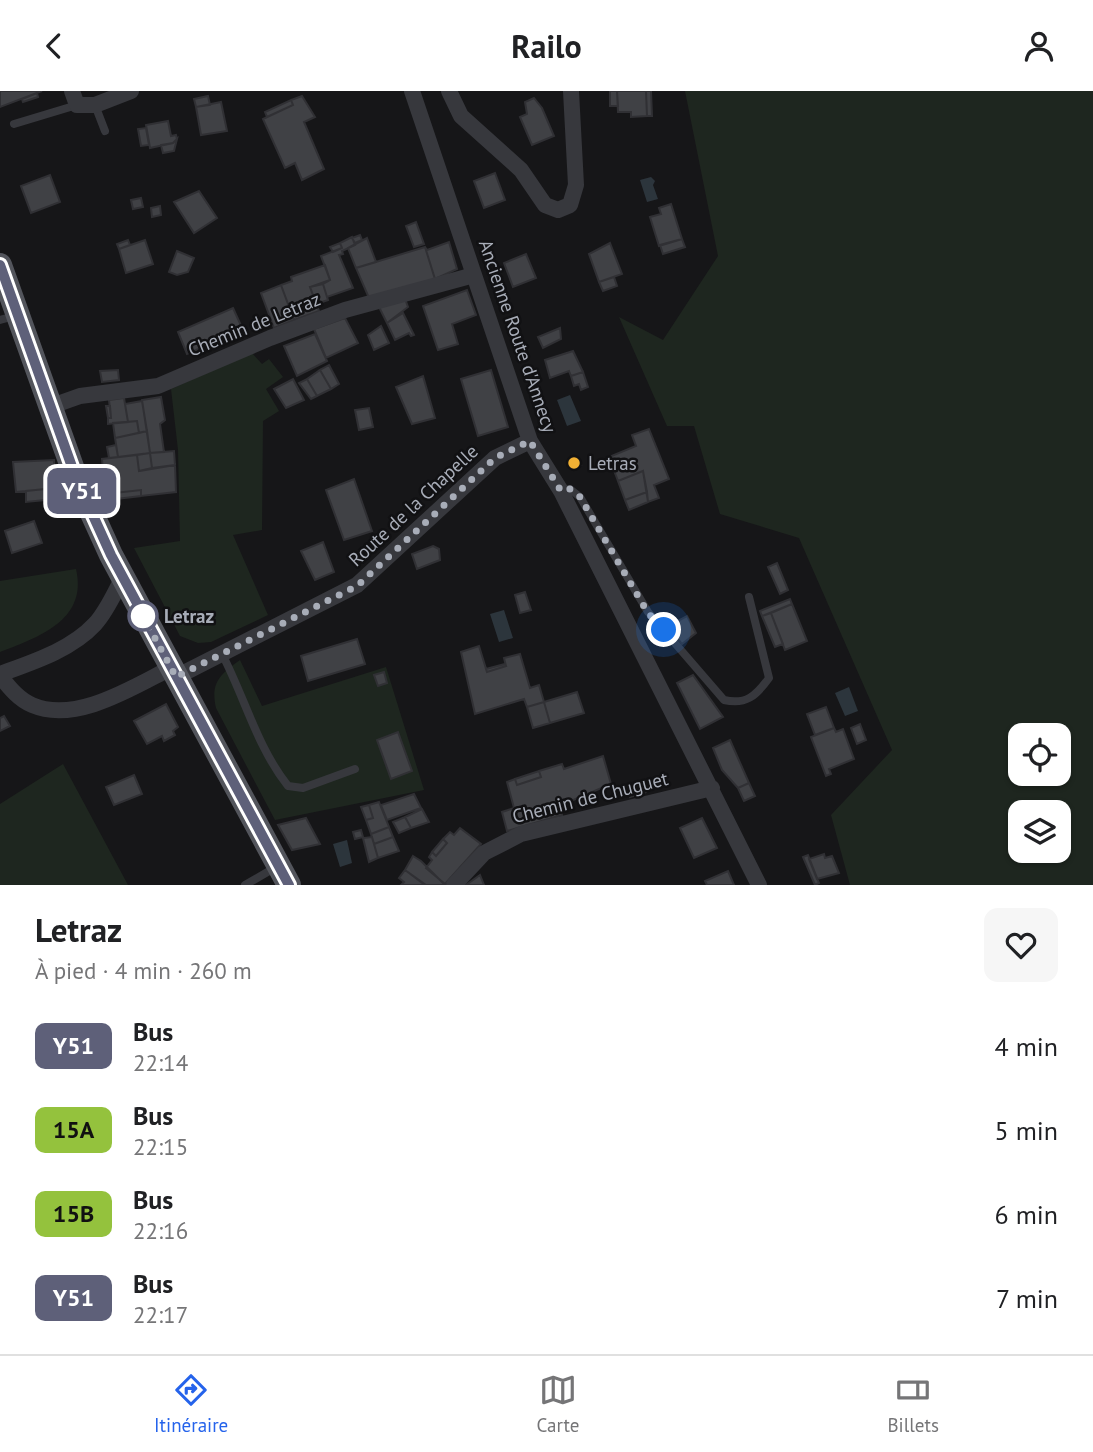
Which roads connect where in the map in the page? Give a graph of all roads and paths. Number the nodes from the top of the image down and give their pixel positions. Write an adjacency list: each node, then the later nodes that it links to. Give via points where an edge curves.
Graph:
1 (131, 91): 6 (street)
2 (412, 91): 10 (street, Ancienne Route d'Annecy)
3 (449, 91): 4 (street, via 461,116 521,170 545,205 558,210 570,205 576,185)
4 (571, 91)
5 (74, 98): 6 (street); 7 (lane)
6 (95, 105): 8 (lane)
7 (14, 124)
8 (105, 131)
9 (0, 265): 11 (main road)
10 (474, 275): 12 (street, Chemin de Letraz, via 345,310 158,386 80,396); 13 (street, Ancienne Route d'Annecy)
11 (9, 318): 12 (main road)
12 (49, 407): 15 (main road, via 92,515)
13 (530, 441): 14 (street, Ancienne Route d'Annecy); 17 (street, Route de la Chapelle, via 495,458 357,586)
14 (561, 491): 16 (lane, via 570,489 580,497 648,613 724,700 740,703 757,694 769,678); 21 (street, Ancienne Route d'Annecy)
15 (123, 577): 18 (main road); 19 (street, via 97,623 82,635)
16 (749, 597)
17 (222, 654): 18 (street, Route de la Chapelle); 20 (lane, via 248,715 288,786 303,788)
18 (173, 672): 19 (street, Route de la Chapelle, via 105,699 59,710 31,705); 22 (main road)
19 (0, 675)
20 (355, 769)
21 (712, 788): 24 (street, Chemin de Chuguet, via 520,834 484,853); 25 (street, Ancienne Route d'Annecy)
22 (284, 875): 23 (lane)
23 (245, 885)
24 (454, 885)
25 (759, 885)

